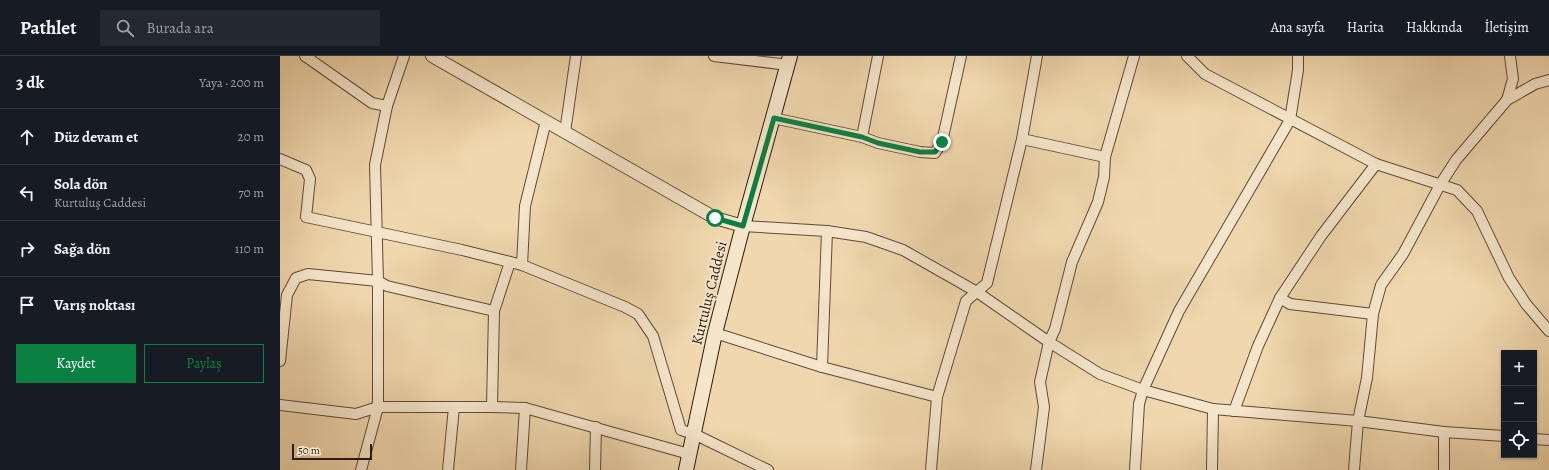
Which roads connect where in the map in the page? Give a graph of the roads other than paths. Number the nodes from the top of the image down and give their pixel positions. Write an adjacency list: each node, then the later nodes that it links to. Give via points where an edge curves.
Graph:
1 (305, 56): 16 (street, via 372,103)
2 (404, 56): 16 (street)
3 (432, 56): 19 (street)
4 (576, 56): 20 (street)
5 (714, 56): 13 (street)
6 (878, 56): 21 (street)
7 (961, 56): 21 (street, via 942,142 935,152 920,152)
8 (1036, 56): 22 (street)
9 (1134, 56): 23 (street)
10 (1187, 56): 18 (street, via 1205,74)
11 (1298, 56): 18 (street)
12 (1510, 56): 15 (street, via 1513,79)
13 (789, 61): 17 (main road, Kurtuluş Caddesi)
14 (1549, 80): 15 (street, via 1535,84)
15 (1507, 100): 26 (street, via 1456,160)
16 (387, 106): 29 (street, via 375,165)
17 (774, 118): 21 (street); 27 (main road, Kurtuluş Caddesi)
18 (1290, 120): 25 (street); 42 (street, via 1179,311)
19 (546, 122): 20 (street); 31 (street, via 526,206)
20 (565, 132): 27 (street, via 715,218)
21 (862, 137)
22 (1022, 139): 23 (street); 33 (street, via 987,283)
23 (1105, 157): 39 (street, via 1104,177 1098,202 1072,262 1055,329)
24 (280, 159): 29 (street, via 306,170 310,179 306,217)
25 (1376, 164): 26 (street); 34 (street, via 1321,236)
26 (1440, 185): 36 (street, via 1404,254 1381,285); 37 (street, via 1457,190 1477,211 1509,278 1526,304)
27 (743, 226): 28 (street); 38 (main road, Kurtuluş Caddesi)
28 (827, 231): 33 (street, via 866,237 903,250); 41 (street)
29 (377, 232): 30 (street); 32 (street)
30 (510, 262): 31 (street); 35 (street)
31 (522, 265): 54 (street, via 638,314 653,336 681,430)
32 (378, 282): 35 (street); 40 (street, via 308,274 296,278 287,295); 46 (street)
33 (977, 292): 39 (street); 43 (street, via 966,301)
34 (1280, 298): 36 (street, via 1290,304); 50 (street, via 1258,346)
35 (494, 311): 45 (street)
36 (1373, 314): 51 (street, via 1367,378)
37 (1549, 331)
38 (715, 333): 41 (street); 54 (main road, Kurtuluş Caddesi)
39 (1049, 342): 42 (street, via 1100,374); 66 (street, via 1040,382 1044,407)
40 (280, 361)
41 (822, 367): 43 (street)
42 (1143, 390): 49 (street); 67 (street, via 1139,404)
43 (937, 397): 65 (street)
44 (280, 405): 46 (street, via 356,414)
45 (492, 406): 47 (street); 48 (street)
46 (378, 407): 47 (street); 59 (street)
47 (454, 407): 60 (street)
48 (525, 408): 52 (street); 61 (street)
49 (1213, 409): 50 (street); 68 (street)
50 (1234, 411): 51 (street)
51 (1358, 421): 53 (street); 69 (street)
52 (596, 427): 58 (street); 62 (street)
53 (1444, 432): 55 (street); 70 (street)
54 (694, 434): 58 (main road, Kurtuluş Caddesi); 64 (street)
55 (1501, 436)
56 (1537, 439): 57 (street)
57 (1549, 440)
58 (689, 454): 63 (main road, Kurtuluş Caddesi)
59 (361, 470)
60 (448, 470)
61 (521, 470)
62 (595, 470)
63 (686, 470)
64 (768, 470)
65 (931, 470)
66 (1036, 470)
67 (1135, 470)
68 (1212, 470)
69 (1354, 470)
70 (1444, 470)

